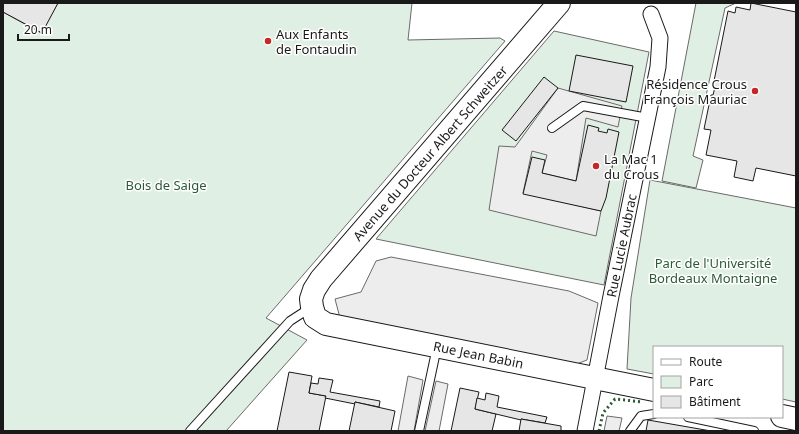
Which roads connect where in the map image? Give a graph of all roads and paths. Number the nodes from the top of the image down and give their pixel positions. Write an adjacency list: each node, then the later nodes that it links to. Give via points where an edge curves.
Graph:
1 (559, 3): 5 (street, Avenue du Docteur Albert Schweitzer, via 321,279 310,300)
2 (651, 14): 3 (street, Rue Lucie Aubrac, via 660,38 658,67)
3 (648, 118): 4 (lane, via 583,106); 7 (street, Rue Lucie Aubrac)
4 (552, 128)
5 (312, 307): 6 (street, Rue Jean Babin, via 316,316 326,324); 13 (lane, via 290,321)
6 (437, 346): 7 (street, Rue Jean Babin); 14 (lane)
7 (596, 378): 8 (street, Rue Jean Babin); 15 (street, Rue Lucie Aubrac)
8 (653, 390)
9 (653, 414): 16 (lane, via 641,416)
10 (783, 416): 12 (street)
11 (693, 418): 17 (lane)
12 (796, 419)
13 (190, 431)
14 (420, 431)
15 (585, 431)
16 (630, 431)
17 (754, 431)

